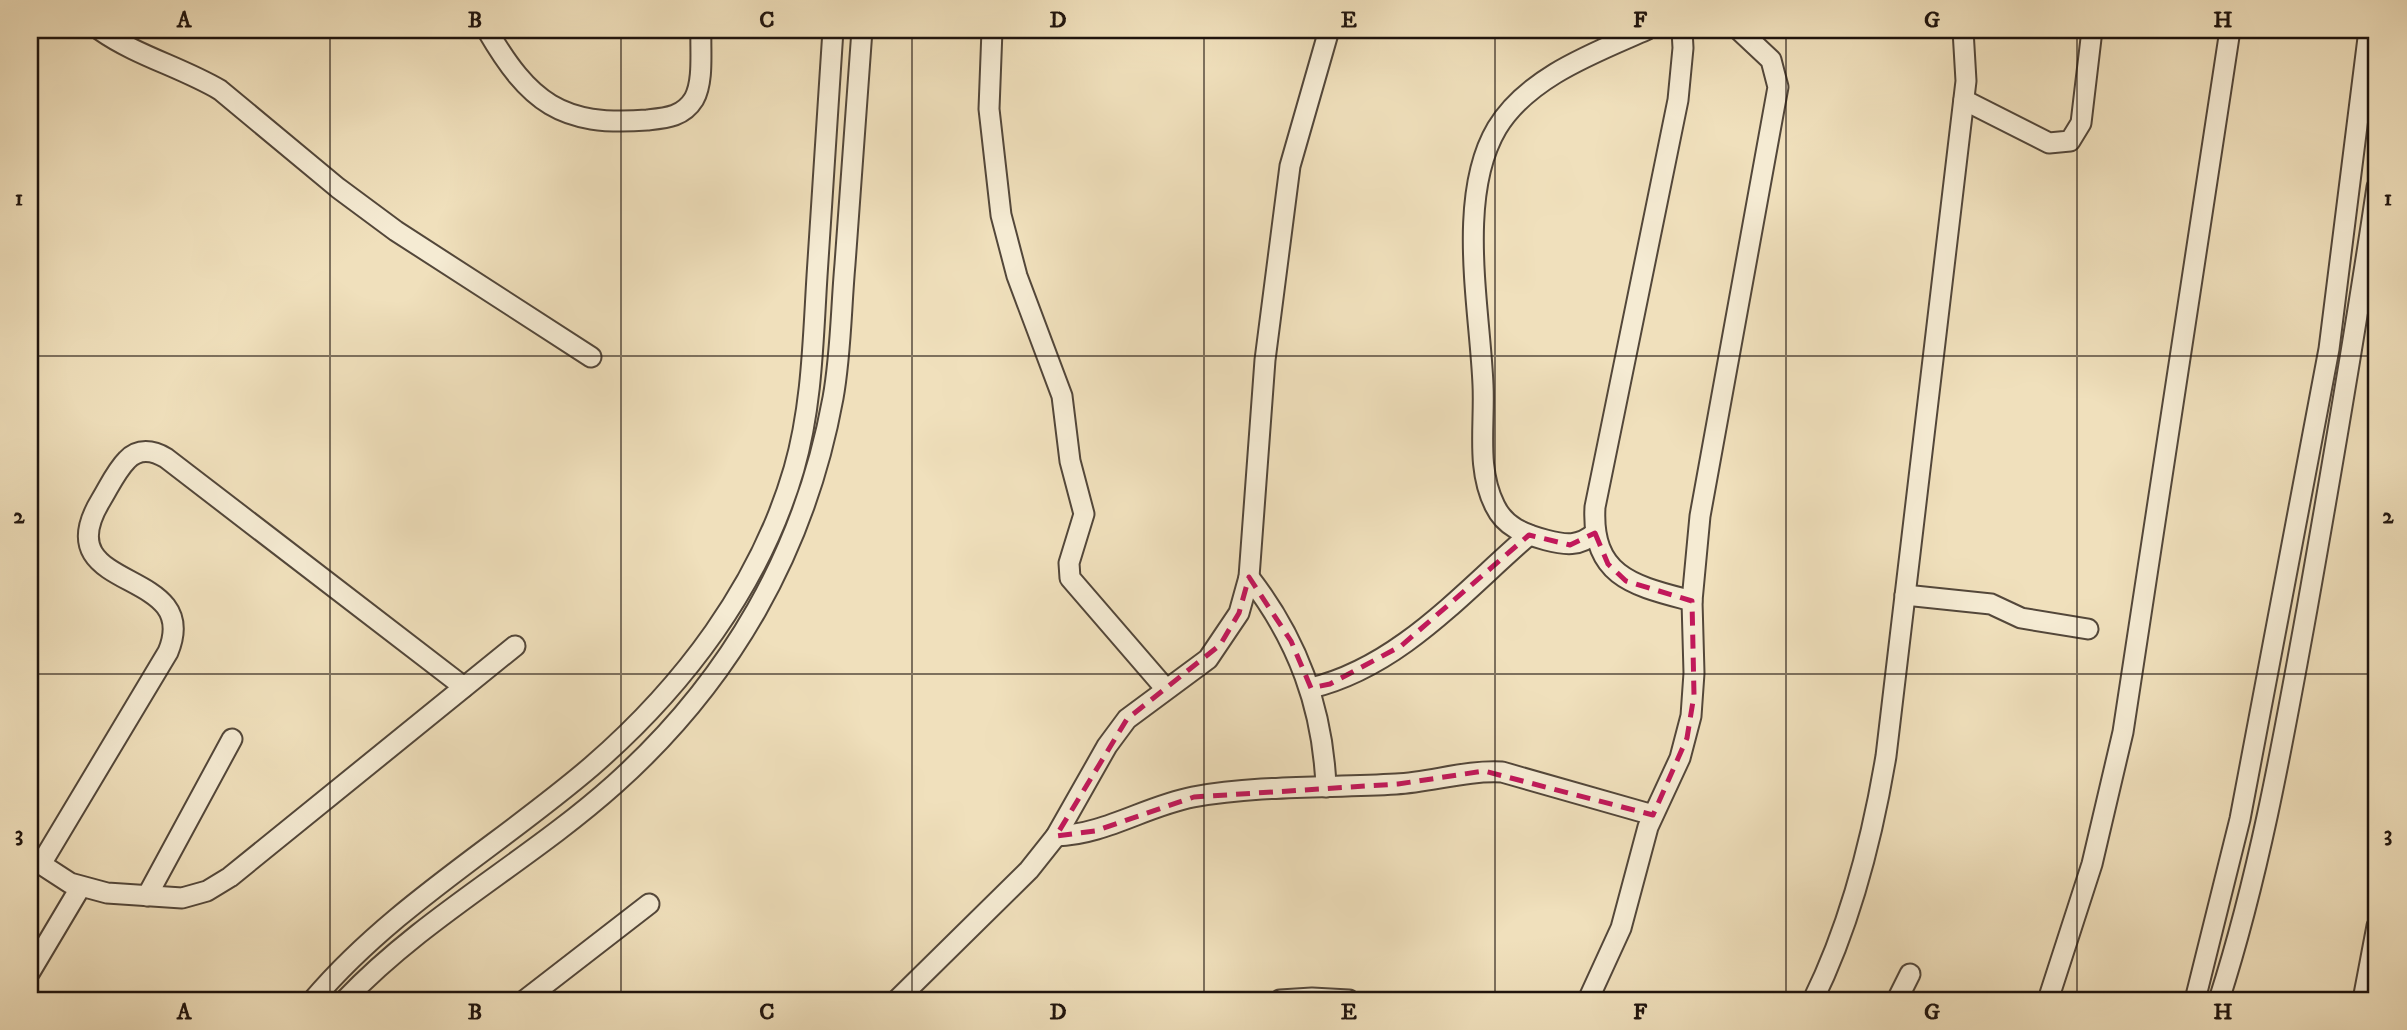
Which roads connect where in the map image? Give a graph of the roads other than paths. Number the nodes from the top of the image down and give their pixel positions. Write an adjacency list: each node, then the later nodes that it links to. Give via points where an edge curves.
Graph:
1 (100, 30): 17 (street, via 220,90 396,231)
2 (487, 30): 3 (street, via 513,73 544,100 572,115 611,123 666,118 689,106 698,86)
3 (701, 30)
4 (833, 30): 39 (street, via 808,404 791,479 757,562 702,649 614,746 384,928)
5 (862, 30): 40 (street, via 833,396 804,506 757,614 700,696 640,761 590,805 400,947)
6 (992, 30): 26 (street, via 989,109 1001,215 1017,276 1062,396 1070,461 1084,514 1069,563 1070,578)
7 (1329, 30): 20 (street, via 1293,148 1276,258)
8 (1646, 30): 19 (street, via 1574,64 1518,102 1494,134 1480,173 1475,242 1484,468 1495,508 1508,523)
9 (1682, 30): 18 (street, via 1678,100 1595,508)
10 (1739, 30): 22 (street, via 1771,60 1778,87 1700,516)
11 (1963, 30): 15 (street, via 1967,64)
12 (2092, 30): 15 (street, via 2081,123 2070,141 2049,143)
13 (2230, 30): 48 (street, via 2123,733 2092,864)
14 (2369, 30): 49 (street, via 2329,349 2241,818)
15 (1964, 100): 21 (street)
16 (2377, 187): 50 (street, via 2353,350 2274,788 2250,895)
17 (591, 357)
18 (1595, 533): 19 (street, via 1570,545); 22 (street, via 1608,564 1626,581)
19 (1529, 535): 27 (street, via 1385,658 1349,677)
20 (1249, 577): 26 (street, via 1239,613 1220,645 1194,671); 27 (street, via 1279,619)
21 (1905, 595): 23 (street, via 1991,604 2021,618); 46 (street, via 1878,804 1853,900)
22 (1692, 601): 30 (street, via 1691,716 1680,758)
23 (2088, 629)
24 (515, 646): 25 (street)
25 (464, 687): 32 (street, via 166,458 152,452 136,453 124,463 91,517 89,547 102,563 169,608 175,621 174,637 169,652); 34 (street, via 219,885 182,898)
26 (1165, 688): 31 (street, via 1116,732)
27 (1311, 688): 29 (street, via 1322,737)
28 (232, 739): 34 (street)
29 (1326, 787): 30 (street, via 1502,772); 31 (street, via 1194,797 1145,810 1095,831)
30 (1653, 815): 45 (street, via 1629,908)
31 (1056, 836): 42 (street, via 1012,889)
32 (35, 860): 33 (street)
33 (80, 888): 34 (street); 37 (street)
34 (148, 896)
35 (649, 904): 41 (street)
36 (2377, 926): 51 (street)
37 (30, 972)
38 (1910, 974): 47 (street)
39 (313, 1000)
40 (345, 1000)
41 (525, 1000)
42 (897, 1000)
43 (1280, 1000): 44 (street)
44 (1349, 1000)
45 (1588, 1000)
46 (1813, 1000)
47 (1897, 1000)
48 (2048, 1000)
49 (2195, 1000)
50 (2219, 1000)
51 (2363, 1000)

